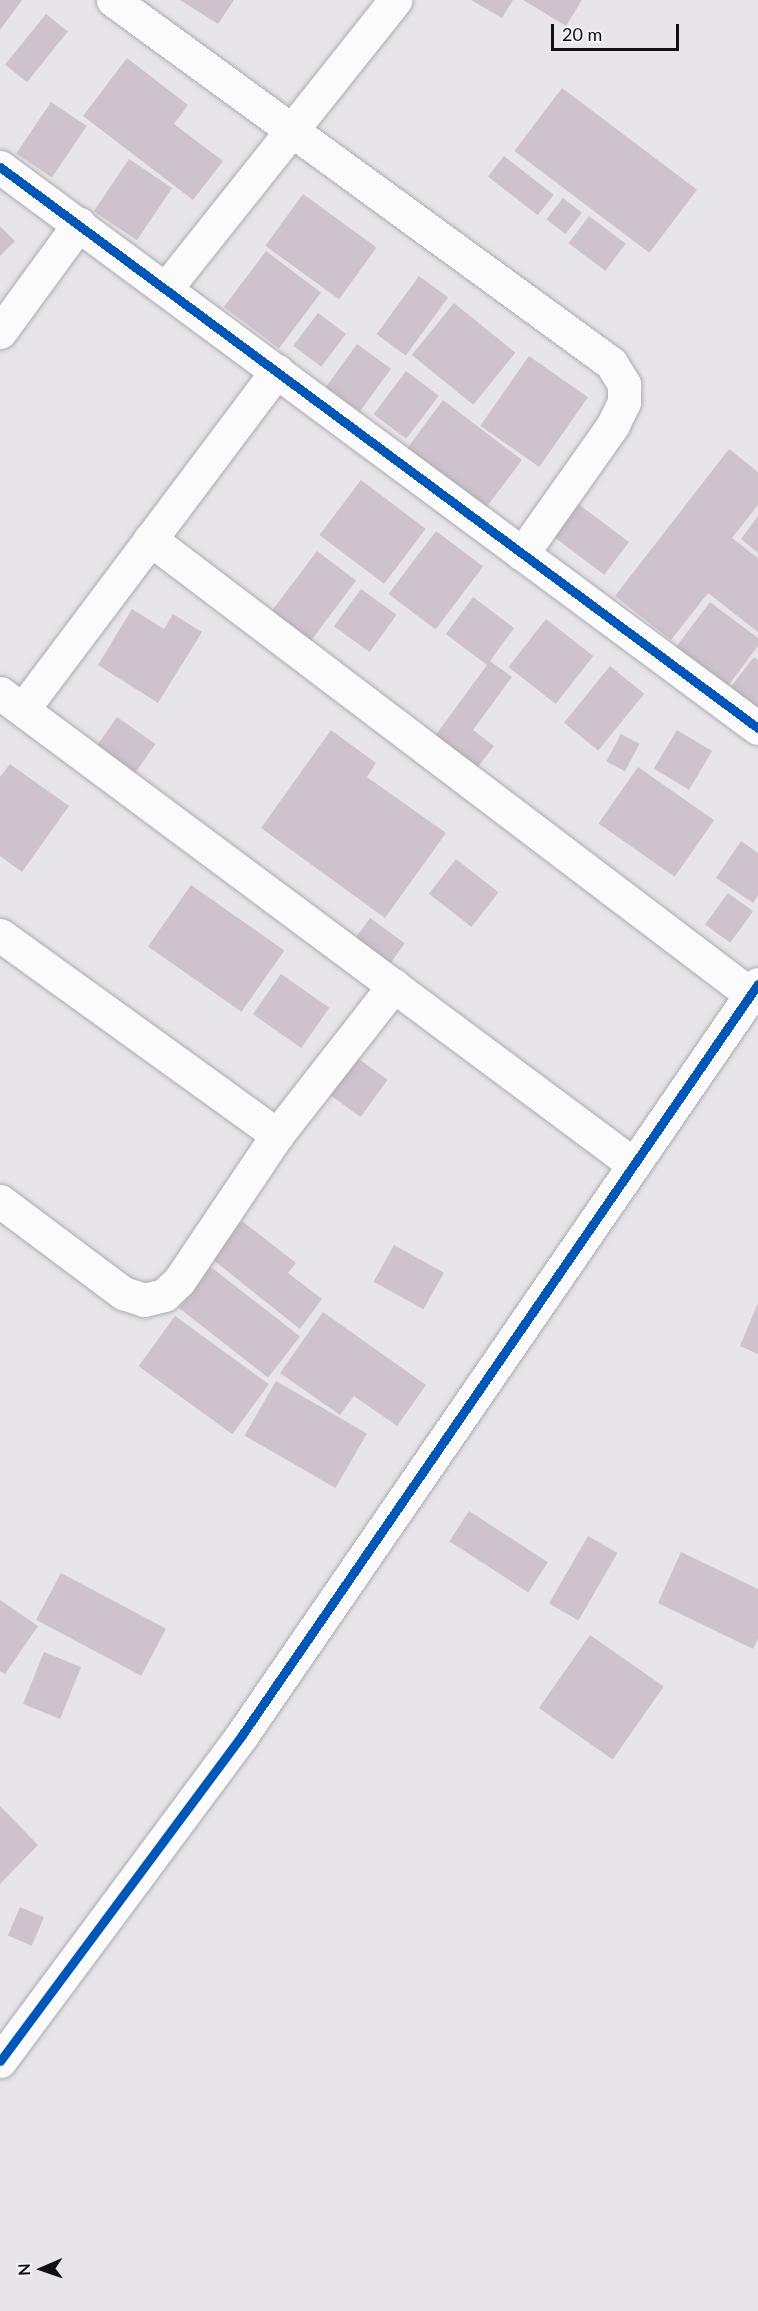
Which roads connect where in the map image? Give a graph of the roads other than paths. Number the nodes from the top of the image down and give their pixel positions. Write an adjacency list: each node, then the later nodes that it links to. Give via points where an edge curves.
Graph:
1 (113, 0): 3 (street)
2 (395, 0): 3 (street)
3 (293, 133): 6 (street); 10 (street, via 611,363 624,384 624,402 613,425)
4 (0, 167): 5 (street)
5 (79, 224): 6 (street); 7 (street)
6 (167, 287): 8 (street)
7 (0, 332)
8 (277, 371): 9 (street); 10 (street)
9 (150, 539): 11 (street); 15 (street)
10 (522, 554): 12 (street)
11 (11, 701): 14 (street)
12 (758, 728)
13 (0, 935): 16 (street)
14 (394, 985): 16 (street); 17 (street)
15 (754, 989): 17 (street)
16 (277, 1135): 18 (street, via 179,1281 164,1295 144,1300 123,1293)
17 (633, 1164): 19 (street, via 242,1735)
18 (0, 1201)
19 (0, 2061)

